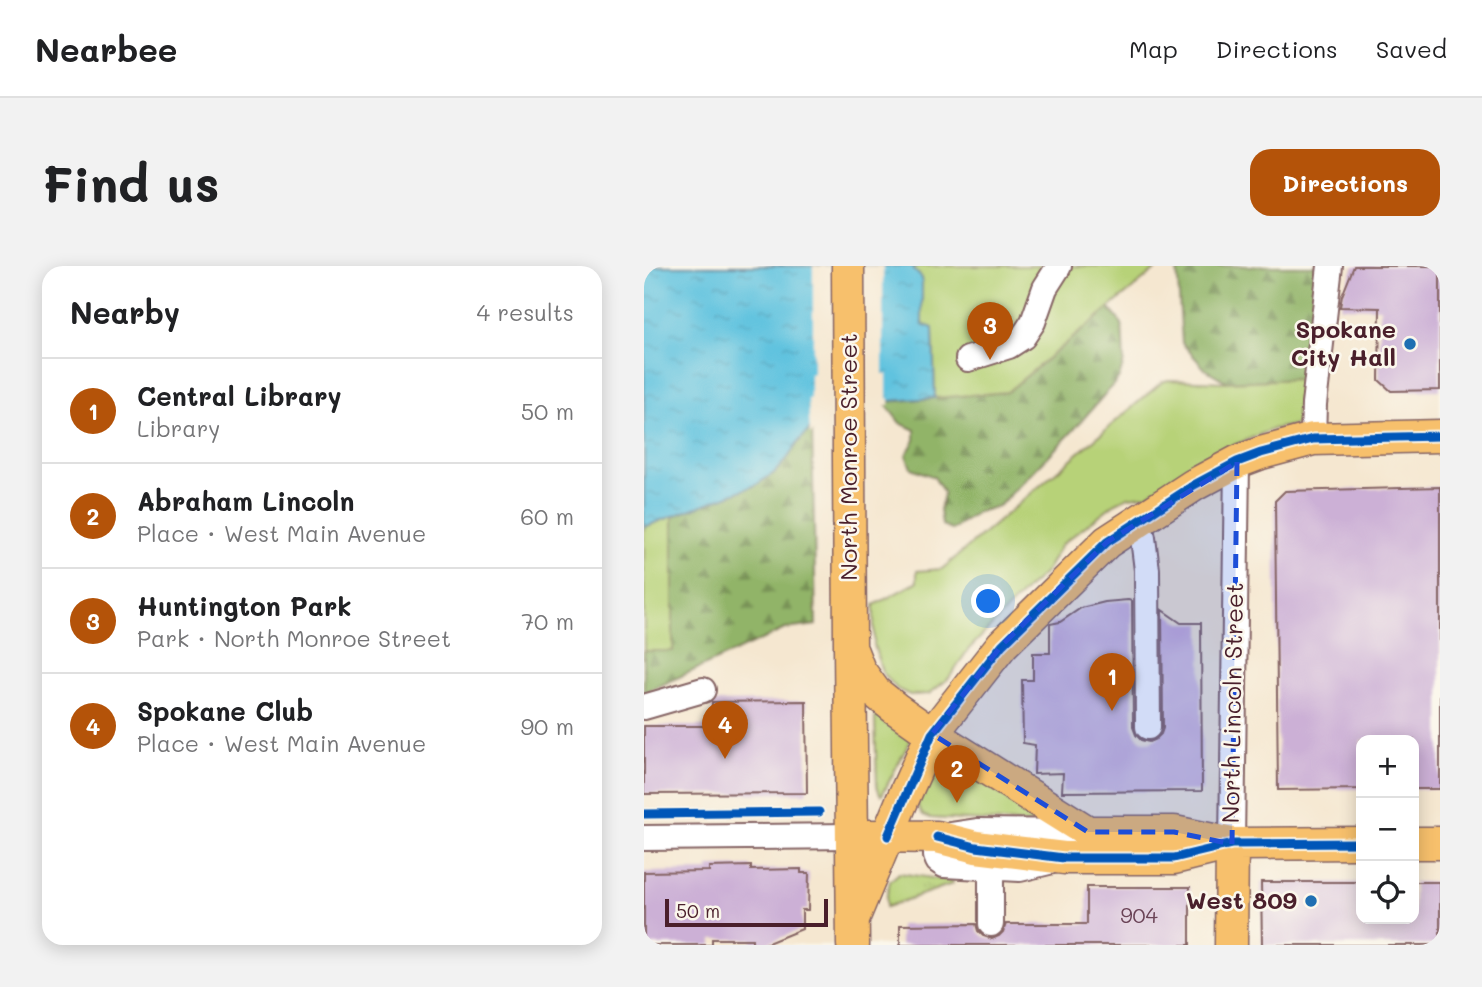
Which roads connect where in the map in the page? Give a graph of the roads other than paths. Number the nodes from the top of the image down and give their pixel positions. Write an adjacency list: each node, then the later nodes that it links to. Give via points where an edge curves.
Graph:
1 (848, 266): 9 (main road, North Monroe Street)
2 (1059, 266): 4 (street, via 1023,337 1010,346)
3 (1330, 266): 6 (street)
4 (968, 359)
5 (1440, 436): 6 (main road)
6 (1313, 439): 7 (main road)
7 (1237, 462): 8 (main road); 22 (street, North Lincoln Street)
8 (1139, 520): 12 (street, via 1147,570); 13 (main road, via 1107,542 1002,645)
9 (850, 648): 13 (main road, North Monroe Street, via 874,692); 15 (main road, North Monroe Street)
10 (703, 690): 11 (street)
11 (644, 707)
12 (1148, 727)
13 (932, 734): 14 (main road, North Monroe Street); 16 (main road)
14 (1088, 832): 17 (street, via 977,831); 22 (main road, via 1174,832)
15 (852, 836): 16 (main road); 18 (street); 26 (main road, North Monroe Street)
16 (888, 836): 17 (main road); 26 (main road)
17 (937, 837): 23 (main road, via 976,847); 24 (street, via 936,856 944,865)
18 (644, 838)
19 (1356, 843): 22 (main road)
20 (1419, 843): 21 (main road)
21 (1440, 843)
22 (1231, 844): 23 (main road, via 1174,858); 28 (main road, North Lincoln Street)
23 (1064, 858): 24 (street, via 1020,869)
24 (991, 868): 25 (street)
25 (991, 924)
26 (853, 932): 27 (street)
27 (834, 945)
28 (1231, 945)

